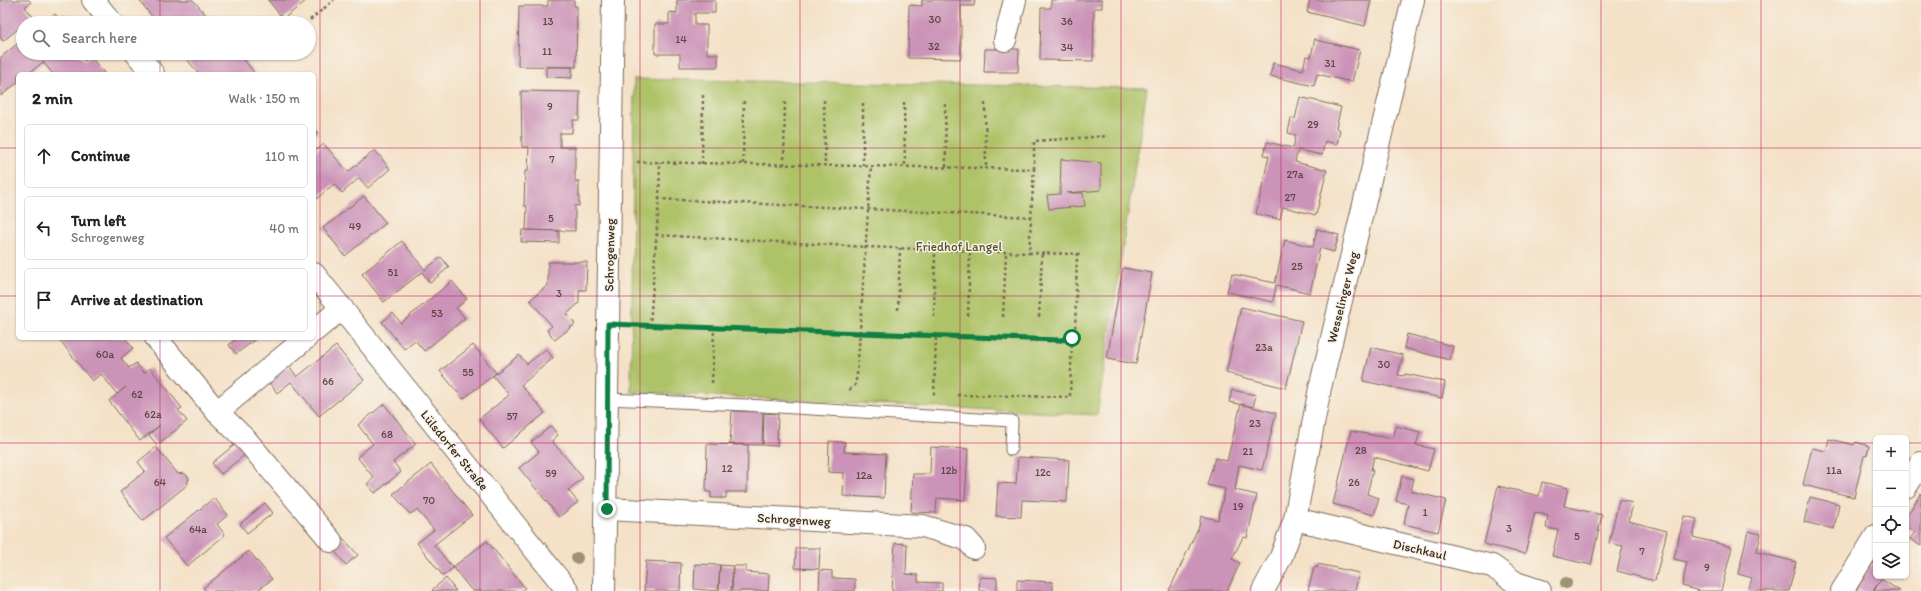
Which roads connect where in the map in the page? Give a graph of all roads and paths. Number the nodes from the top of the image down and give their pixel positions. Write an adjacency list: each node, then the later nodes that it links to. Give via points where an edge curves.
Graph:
1 (93, 0): 6 (street)
2 (334, 0): 7 (path)
3 (613, 0): 20 (street, Schrogenweg)
4 (1015, 0): 8 (street)
5 (1413, 0): 71 (street, Wesselinger Weg, via 1320,388)
6 (106, 16)
7 (315, 16)
8 (1005, 40)
9 (142, 60): 10 (street)
10 (151, 72)
11 (703, 95): 22 (path)
12 (744, 98): 23 (path)
13 (785, 99): 24 (path)
14 (824, 100): 25 (path)
15 (904, 102): 28 (path)
16 (863, 103): 26 (path)
17 (985, 103): 30 (path)
18 (945, 104): 29 (path)
19 (1108, 136): 31 (path, via 1034,140)
20 (610, 161): 21 (path); 52 (street, Schrogenweg)
21 (660, 162): 22 (path); 32 (path)
22 (702, 164): 23 (path)
23 (743, 164): 24 (path)
24 (784, 165): 25 (path)
25 (825, 165): 26 (path)
26 (863, 166): 27 (path)
27 (871, 166): 28 (path); 33 (path)
28 (905, 167): 29 (path)
29 (946, 168): 30 (path)
30 (986, 168): 31 (path)
31 (1034, 169): 34 (path)
32 (659, 199): 33 (path); 35 (path)
33 (869, 210): 34 (path); 36 (path)
34 (1031, 217): 41 (path)
35 (658, 235): 36 (path); 53 (path)
36 (866, 247): 37 (path); 56 (path)
37 (900, 248): 38 (path); 47 (path)
38 (935, 250): 39 (path); 49 (path)
39 (970, 251): 40 (path); 48 (path)
40 (1006, 253): 41 (path); 50 (path)
41 (1029, 253): 42 (path)
42 (1042, 253): 43 (path); 51 (path)
43 (1077, 254): 44 (path); 58 (path, via 1075,334)
44 (1083, 254)
45 (316, 276): 46 (street, Lülsdorfer Straße)
46 (342, 308): 55 (street); 76 (street, Lülsdorfer Straße)
47 (898, 310)
48 (968, 316)
49 (934, 317)
50 (1004, 317)
51 (1039, 317)
52 (608, 324): 53 (path); 65 (street, Schrogenweg)
53 (650, 326): 54 (path)
54 (714, 328): 56 (path); 61 (path)
55 (316, 329)
56 (860, 332): 57 (path); 62 (path, via 855,385)
57 (936, 335): 58 (path, via 1060,340); 63 (path, via 934,395)
58 (1072, 338): 64 (path, via 1070,397)
59 (158, 340): 66 (street)
60 (304, 340): 66 (street)
61 (712, 386)
62 (845, 391)
63 (941, 395)
64 (956, 395)
65 (607, 399): 67 (lane, via 1012,421); 70 (street, Schrogenweg)
66 (216, 412): 72 (street, via 247,441)
67 (1011, 450)
68 (1921, 463): 69 (street)
69 (1909, 482)
70 (607, 509): 74 (street, Schrogenweg, via 923,526 966,539); 77 (street, Schrogenweg)
71 (1295, 519): 75 (street, Dischkaul, via 1492,566); 78 (street, Wesselinger Weg)
72 (331, 541)
73 (1873, 541): 80 (street)
74 (974, 548)
75 (1515, 587): 79 (street, Dischkaul)
76 (568, 591)
77 (604, 591)
78 (1264, 591)
79 (1540, 591)
80 (1842, 591)

